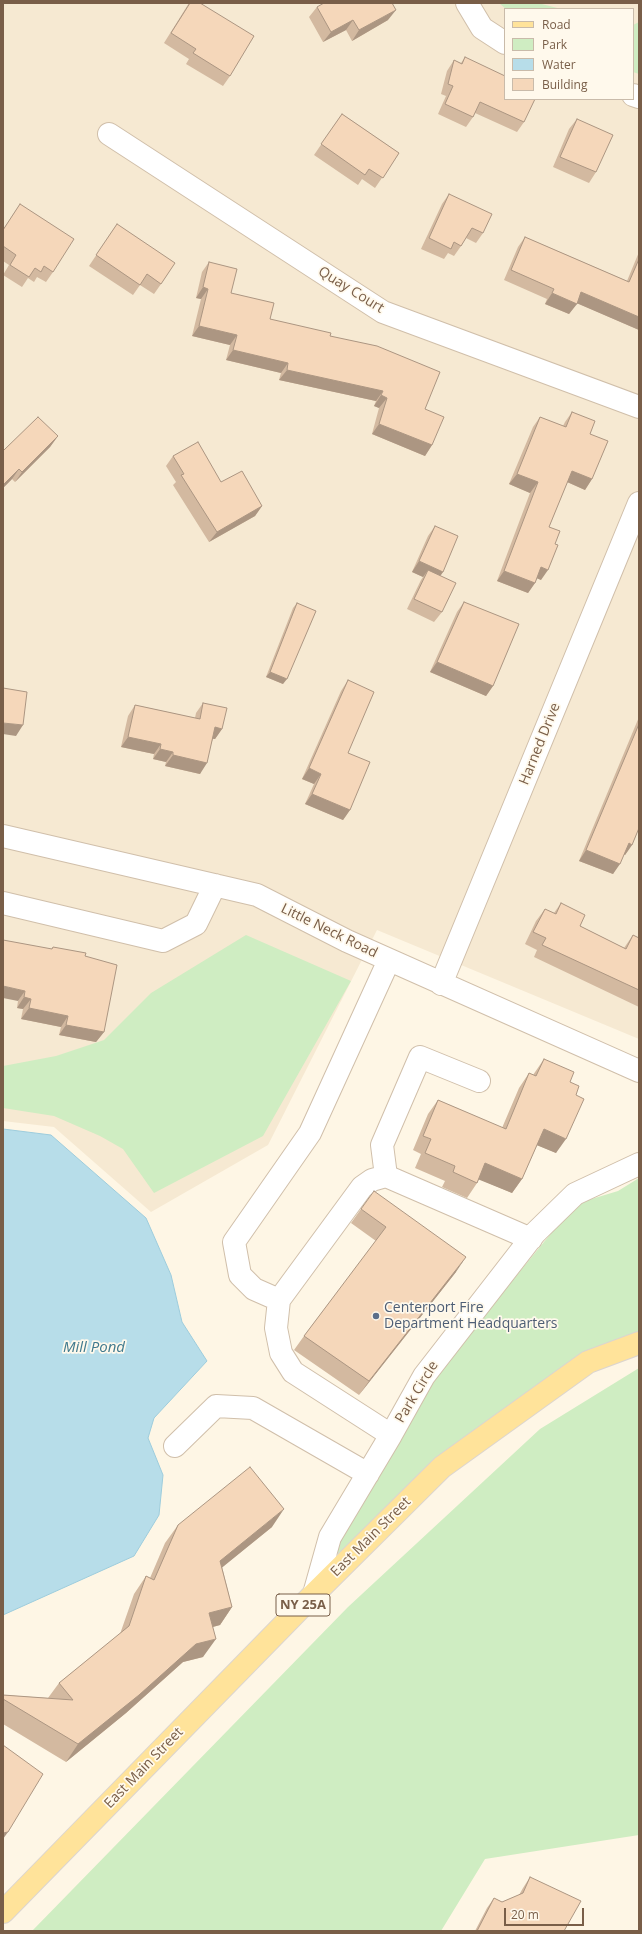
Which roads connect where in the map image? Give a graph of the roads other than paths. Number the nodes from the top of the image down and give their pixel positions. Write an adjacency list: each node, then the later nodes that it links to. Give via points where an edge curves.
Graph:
1 (467, 3): 2 (street, via 482,28)
2 (504, 42)
3 (109, 134): 4 (street, Quay Court, via 383,312)
4 (639, 407)
5 (639, 503): 10 (street, Harned Drive)
6 (3, 836): 7 (street, Little Neck Road)
7 (215, 885): 8 (street, via 196,924 163,941); 9 (street, Little Neck Road, via 257,895)
8 (3, 903)
9 (389, 960): 10 (street, Little Neck Road); 16 (street, via 310,1132 234,1242 240,1275 254,1289)
10 (441, 984): 11 (street, Little Neck Road)
11 (639, 1071)
12 (479, 1081): 14 (street, via 420,1057 382,1145)
13 (639, 1164): 15 (street, Park Circle, via 575,1194)
14 (386, 1176): 15 (street); 16 (street, via 372,1180 362,1187)
15 (531, 1239): 18 (street, Park Circle, via 424,1376)
16 (279, 1300): 18 (street, via 276,1328 281,1353 293,1372)
17 (639, 1343): 21 (main road, East Main Street / NY 25A, via 588,1362 442,1468)
18 (392, 1435): 20 (street, Park Circle)
19 (175, 1446): 20 (street, via 216,1406 253,1408)
20 (368, 1474): 21 (street, Park Circle, via 330,1537)
21 (314, 1594): 22 (main road, East Main Street / NY 25A)
22 (3, 1912)

